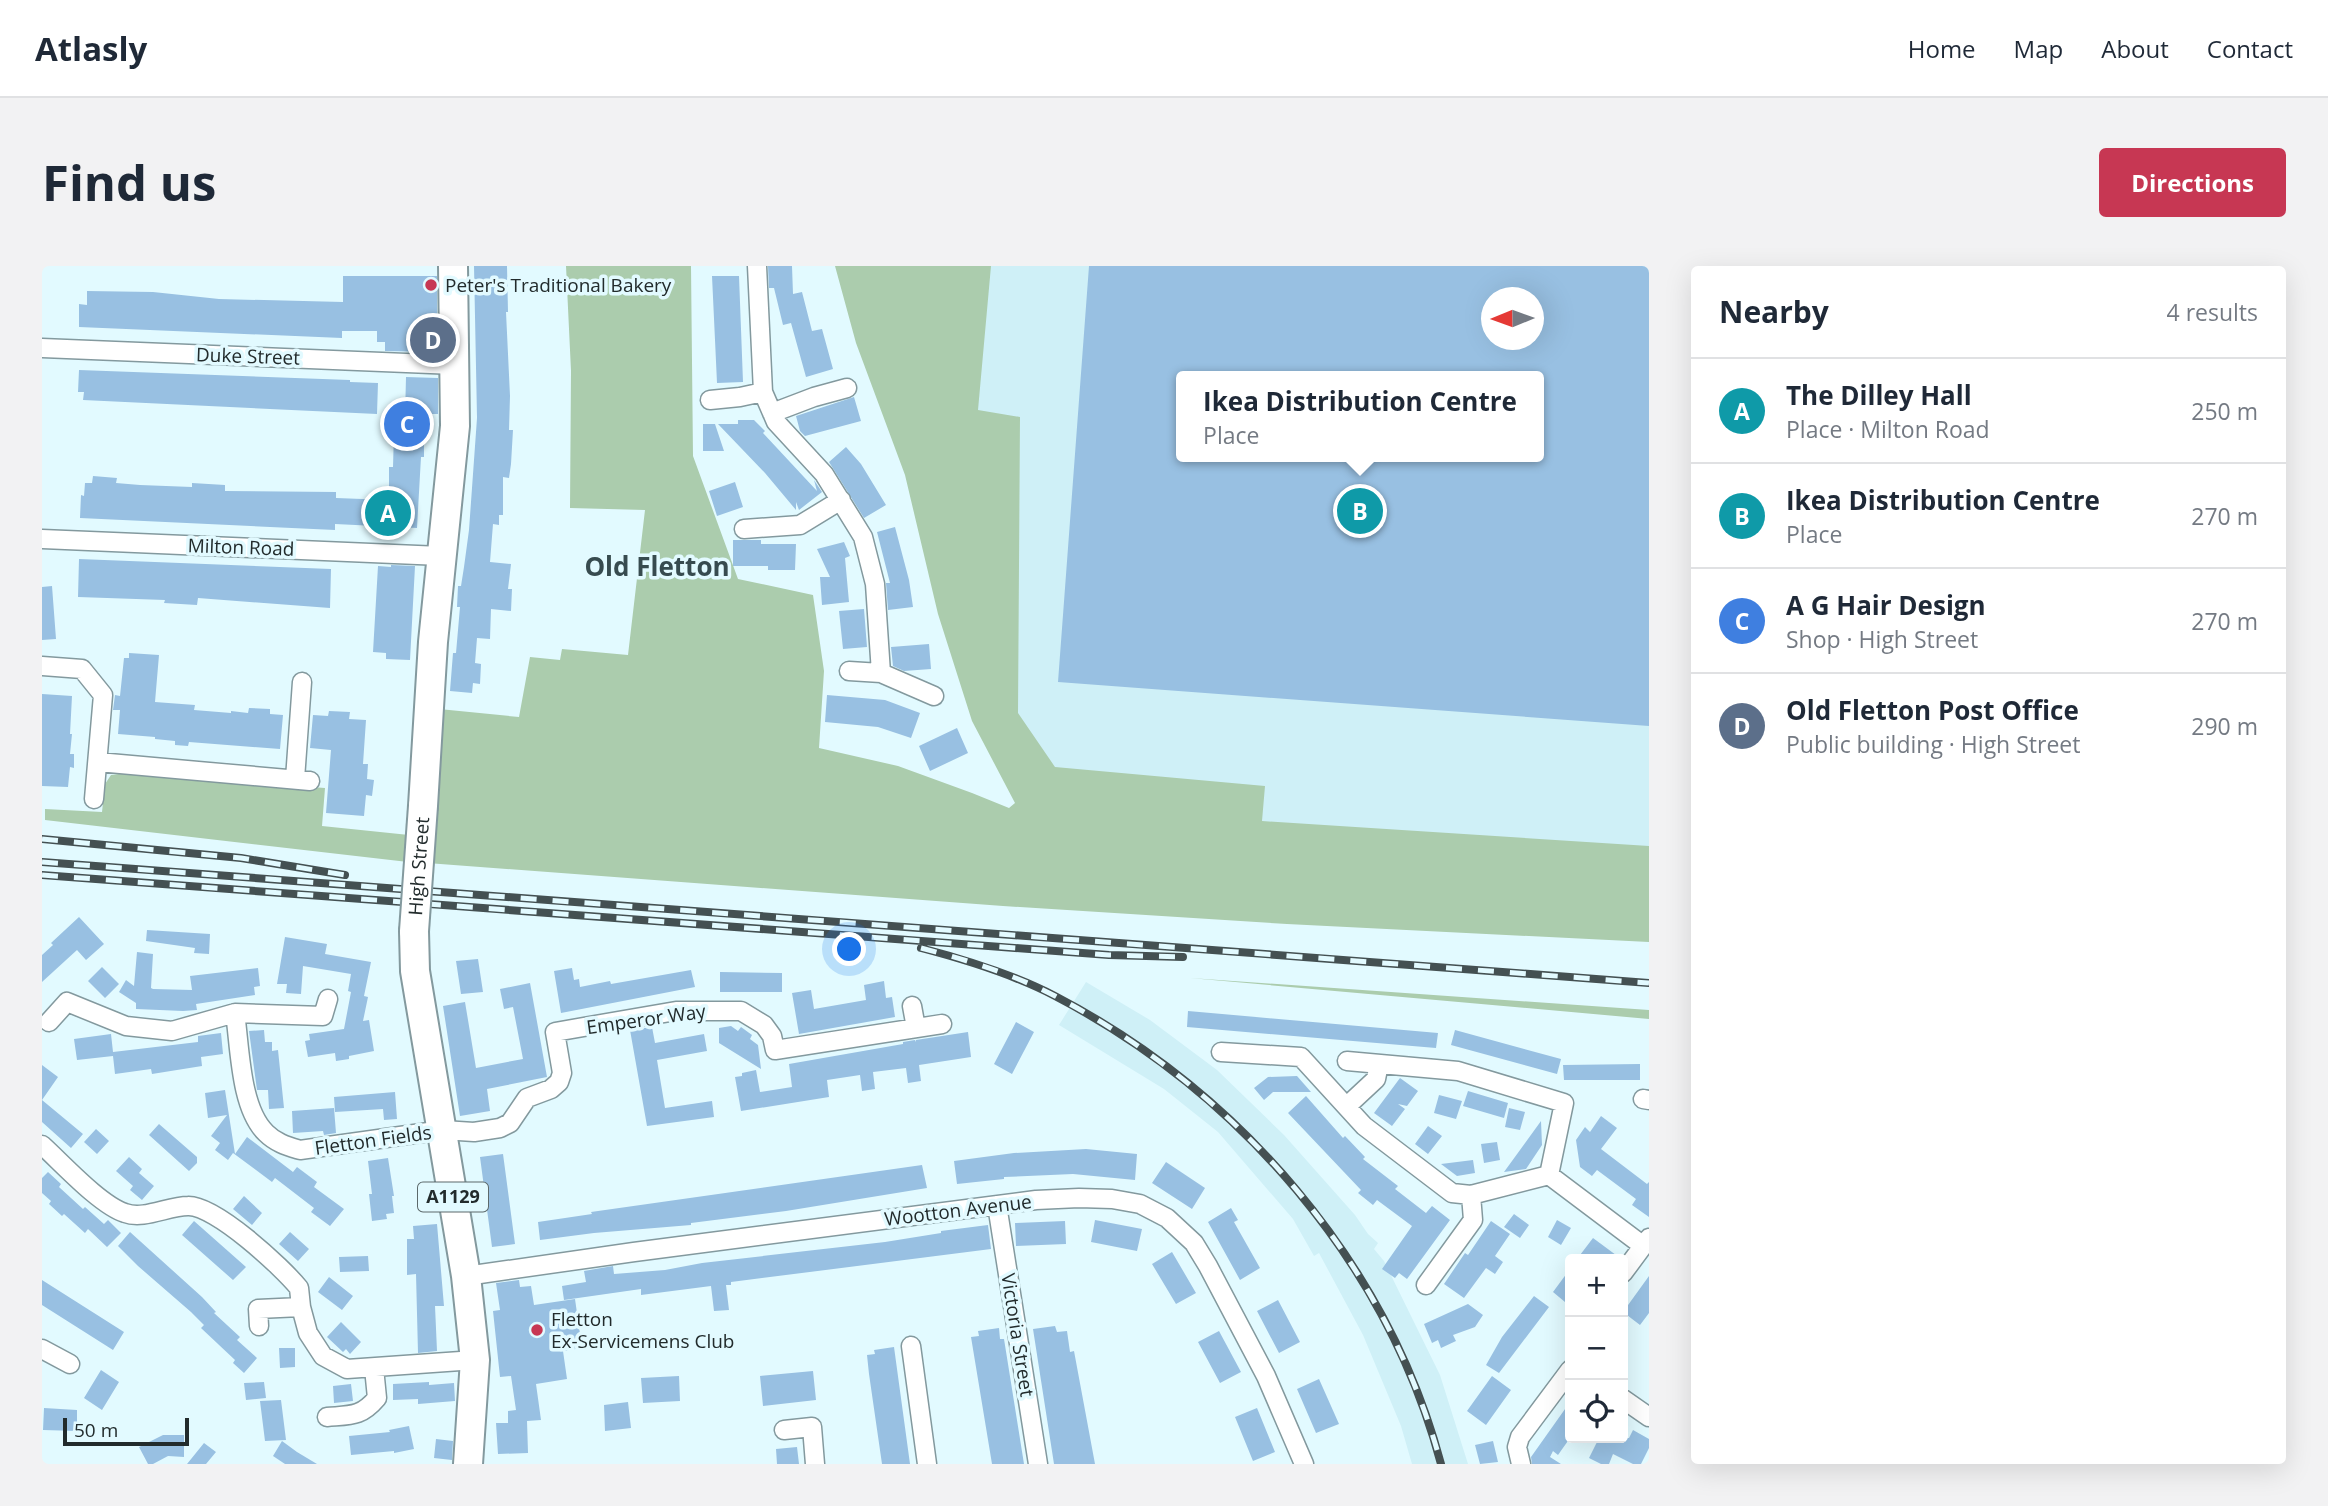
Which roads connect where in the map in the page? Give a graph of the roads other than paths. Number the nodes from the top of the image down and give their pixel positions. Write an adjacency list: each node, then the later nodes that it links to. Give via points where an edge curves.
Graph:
1 (453, 266): 4 (main road, High Street / A1129)
2 (757, 266): 6 (street)
3 (42, 348): 4 (street, Duke Street)
4 (455, 365): 12 (main road, High Street / A1129, via 455,426)
5 (847, 387): 8 (street)
6 (763, 392): 7 (street); 8 (street)
7 (710, 400)
8 (772, 413): 9 (street)
9 (841, 500): 10 (street, via 800,525); 15 (street, via 863,537 876,584)
10 (744, 528)
11 (42, 539): 12 (street, Milton Road)
12 (441, 556): 30 (main road, High Street / A1129, bridge, via 414,931 415,971)
13 (42, 666): 18 (street, via 82,669 103,695)
14 (849, 671): 15 (street)
15 (881, 673): 17 (street)
16 (302, 682): 18 (street, via 302,780)
17 (934, 695)
18 (98, 762): 19 (street)
19 (94, 799)
20 (328, 999): 22 (street, via 323,1016)
21 (912, 1006): 25 (street)
22 (235, 1013): 23 (street, via 172,1031 126,1026 67,1002); 30 (street, Fletton Fields, via 253,1115 265,1133 282,1145 300,1150)
23 (49, 1022)
24 (943, 1024): 25 (street, Emperor Way)
25 (916, 1028): 30 (street, Emperor Way, via 775,1051 764,1025 741,1011 676,1011 555,1032 562,1073 559,1082 527,1098 510,1123 500,1128)
26 (1221, 1052): 29 (street, via 1301,1057)
27 (1347, 1061): 28 (street)
28 (1378, 1064): 29 (street, via 1376,1079); 32 (street, via 1458,1071 1564,1103)
29 (1347, 1106): 33 (street, via 1364,1125 1452,1193)
30 (443, 1130): 37 (main road, High Street / A1129)
31 (42, 1145): 39 (street, via 109,1206 126,1214 192,1205 208,1212 249,1239 291,1277 299,1288)
32 (1549, 1175): 33 (street); 35 (street)
33 (1471, 1195): 38 (street, via 1473,1220)
34 (997, 1205): 37 (street, Wootton Avenue); 54 (street, Victoria Street); 55 (street, Wootton Avenue, via 1112,1199 1140,1204 1167,1218 1194,1242 1208,1266 1266,1376)
35 (1645, 1241): 36 (street)
36 (1628, 1266)
37 (466, 1276): 43 (main road, High Street / A1129)
38 (1426, 1285)
39 (301, 1307): 40 (street, via 258,1309); 45 (street, via 308,1333 323,1356 347,1369)
40 (259, 1326)
41 (911, 1346): 53 (street)
42 (42, 1349): 44 (street)
43 (475, 1360): 45 (street); 51 (main road, High Street / A1129)
44 (70, 1364)
45 (374, 1368): 48 (street, via 377,1398 367,1409 356,1415)
46 (1565, 1377): 56 (street, via 1520,1437)
47 (1628, 1402): 49 (street)
48 (327, 1417)
49 (1649, 1417)
50 (784, 1430): 52 (street, via 811,1427)
51 (468, 1464)
52 (815, 1464)
53 (926, 1464)
54 (1038, 1464)
55 (1304, 1464)
56 (1521, 1464)

